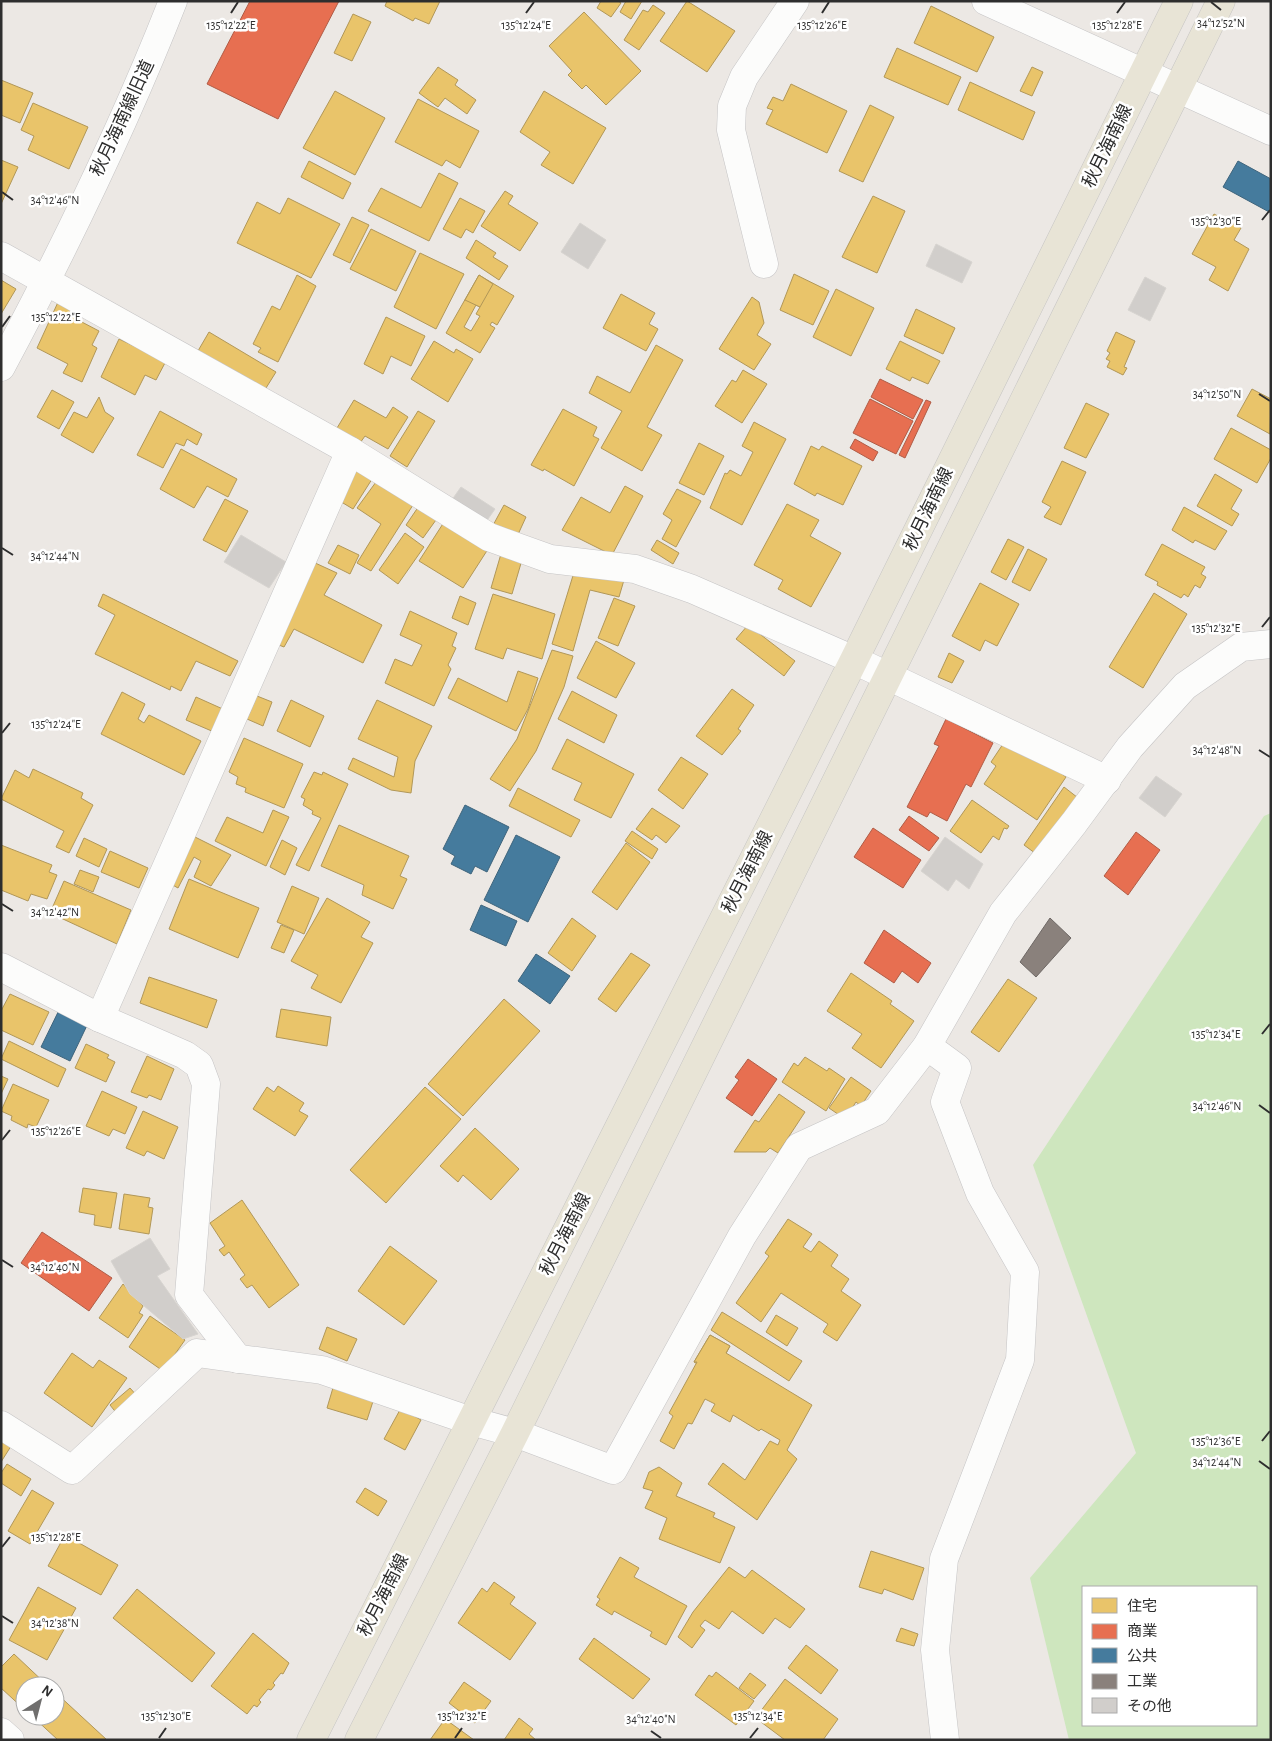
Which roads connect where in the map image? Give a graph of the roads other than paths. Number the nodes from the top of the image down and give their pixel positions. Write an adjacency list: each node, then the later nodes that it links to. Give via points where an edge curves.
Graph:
1 (173, 1): 11 (street, 秋月海南線旧道, via 156,46)
2 (795, 1): 10 (street, via 744,77 732,106 731,130)
3 (986, 1): 6 (street)
4 (1179, 1): 6 (main road, 秋月海南線)
5 (1222, 1): 7 (main road)
6 (1143, 73): 7 (street); 15 (main road, 秋月海南線)
7 (1177, 89): 8 (street); 16 (main road)
8 (1271, 131)
9 (1, 256): 11 (street)
10 (764, 264)
11 (47, 281): 12 (street, 秋月海南線旧道); 13 (street)
12 (1, 367)
13 (350, 451): 15 (street, via 489,537 550,558 635,570 692,589); 19 (street)
14 (1271, 644): 17 (street, via 1241,648 1185,686 1130,746)
15 (854, 660): 16 (street); 22 (main road, 秋月海南線)
16 (889, 677): 17 (street); 24 (main road)
17 (1107, 780): 20 (street, via 1003,913)
18 (1, 967): 19 (street)
19 (100, 1018): 21 (street, via 185,1055 199,1065 206,1084 189,1295)
20 (927, 1046): 24 (street, via 877,1111 799,1147 742,1236 613,1470); 29 (street, via 956,1068 945,1102 980,1193 1025,1272 1020,1360 944,1559 935,1650)
21 (238, 1359): 22 (street, via 322,1370); 23 (street, via 197,1353 72,1470)
22 (471, 1421): 24 (street); 27 (main road, 秋月海南線)
23 (1, 1424)
24 (515, 1433): 28 (main road)
25 (1, 1732): 26 (street)
26 (10, 1740)
27 (311, 1740)
28 (359, 1740)
29 (945, 1740)

